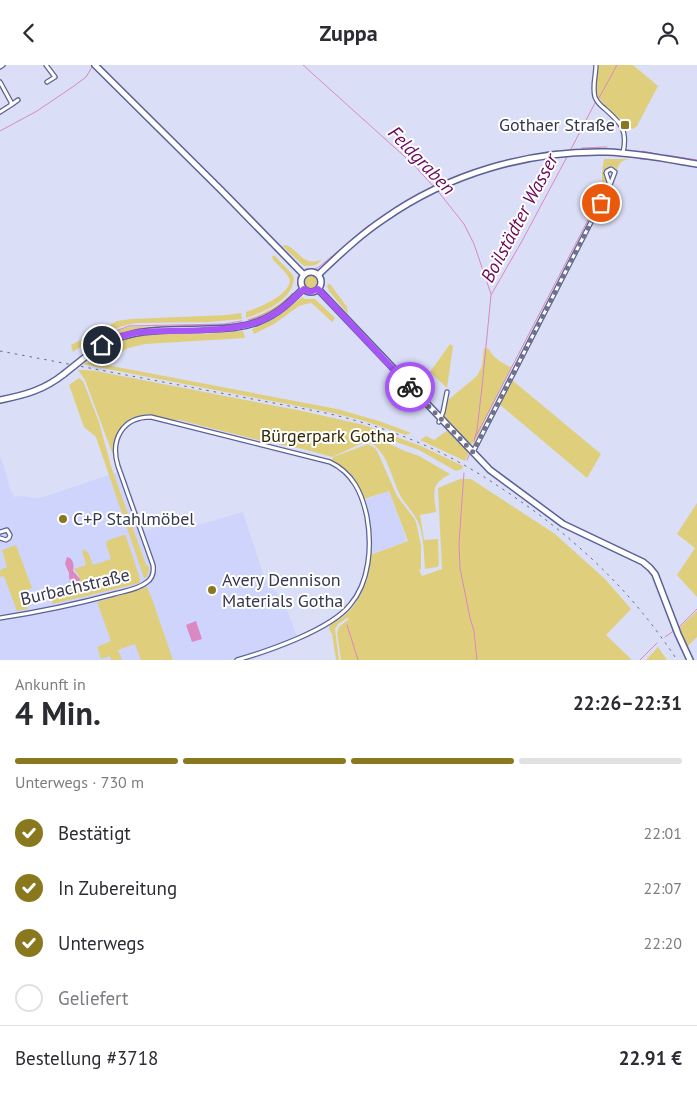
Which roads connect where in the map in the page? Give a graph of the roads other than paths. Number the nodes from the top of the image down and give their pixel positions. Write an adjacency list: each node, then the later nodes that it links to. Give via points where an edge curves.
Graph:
1 (3, 65): 5 (street)
2 (46, 65): 7 (street, via 55,77)
3 (596, 65): 11 (street, via 596,98 623,128)
4 (96, 66): 14 (street)
5 (0, 67)
6 (0, 82): 9 (street)
7 (47, 82)
8 (18, 100): 9 (street)
9 (11, 105): 10 (street)
10 (0, 112)
11 (623, 153): 12 (street); 15 (street, via 573,153 499,165 473,173 431,191 375,225)
12 (697, 164)
13 (610, 185): 13 (street, via 606,173 611,169 615,172); 21 (street)
14 (304, 275): 15 (street, via 311,272); 16 (street, via 301,282)
15 (318, 275): 17 (street, via 321,282)
16 (304, 289): 17 (street, via 310,292); 19 (street, bridge, via 276,313 253,323 225,329 134,333 112,340 50,384)
17 (318, 289): 20 (street)
18 (447, 391): 20 (street)
19 (0, 400)
20 (440, 420): 21 (street)
21 (473, 452): 26 (street, via 490,470 562,524 644,562 657,579)
22 (0, 532): 23 (street, via 7,530 10,535 6,540)
23 (0, 537)
24 (0, 618): 25 (street, Burbachstraße, via 118,593 149,581 153,565 115,451 117,437 133,420 157,418 321,459 346,472 360,493 369,531 369,546 367,565 355,599 343,613 324,625 291,641)
25 (237, 660)
26 (690, 660)

